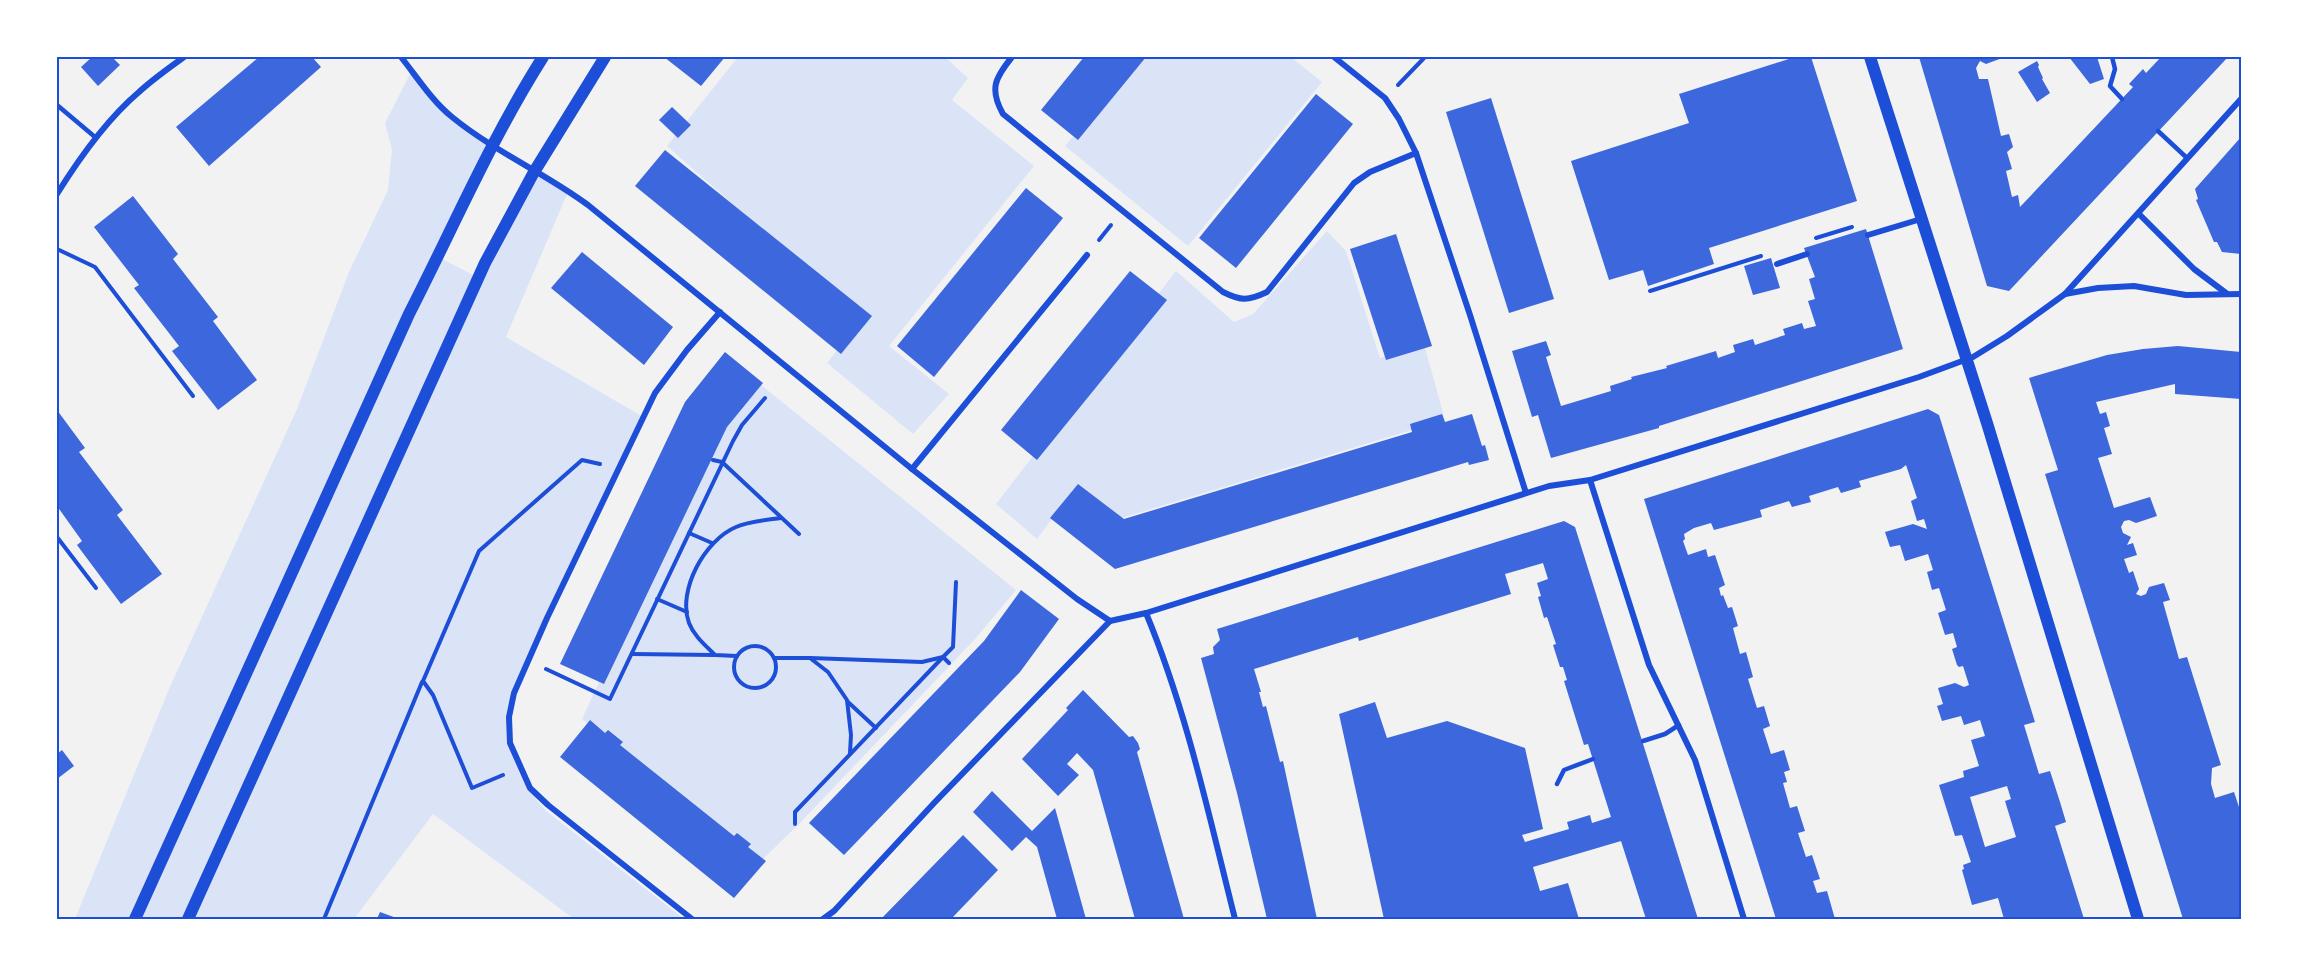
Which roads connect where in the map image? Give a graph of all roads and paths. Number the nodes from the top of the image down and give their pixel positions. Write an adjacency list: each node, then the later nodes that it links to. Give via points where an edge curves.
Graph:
1 (184, 57): 15 (street, via 138,93)
2 (401, 57): 16 (street, via 450,116)
3 (543, 57): 16 (main road)
4 (605, 57): 19 (main road)
5 (1012, 57): 21 (street, via 995,85 995,100 1003,114)
6 (1334, 57): 10 (street)
7 (1425, 57): 10 (path)
8 (1870, 57): 23 (main road)
9 (2112, 57): 11 (lane, via 2115,69 2110,86)
10 (1384, 98): 17 (street)
11 (2122, 99)
12 (2241, 99): 18 (street)
13 (57, 105): 15 (lane)
14 (2158, 131): 18 (lane)
15 (95, 138): 20 (street)
16 (492, 147): 19 (street); 71 (main road, via 409,314)
17 (1416, 153): 21 (street, via 1354,183 1267,292 1253,299 1238,299 1223,291); 41 (street)
18 (2187, 158): 22 (street)
19 (534, 172): 32 (street, via 568,190); 72 (main road, via 473,290)
20 (57, 194)
21 (1123, 210): 27 (path)
22 (2139, 214): 29 (street, via 2194,270); 30 (street)
23 (1921, 219): 24 (street); 33 (main road)
24 (1868, 235)
25 (57, 249): 34 (path, via 95,267)
26 (1807, 254): 28 (street)
27 (1087, 255): 39 (street)
28 (1777, 264)
29 (2226, 293): 30 (street, via 2186,295 2134,286); 31 (street)
30 (2065, 294): 33 (street)
31 (2241, 294)
32 (720, 312): 38 (street, via 655,393); 39 (street)
33 (1966, 360): 40 (street); 78 (main road)
34 (193, 396)
35 (765, 398): 37 (path, via 742,425)
36 (713, 460): 37 (path)
37 (722, 462): 42 (path); 43 (path)
38 (618, 468): 59 (street); 61 (path, via 582,460 479,551)
39 (912, 469): 52 (street)
40 (1590, 480): 41 (street); 63 (street, via 1649,665)
41 (1526, 493): 51 (street)
42 (781, 518): 44 (path); 46 (path, via 735,527)
43 (689, 533): 46 (path); 49 (path)
44 (798, 534)
45 (57, 537): 48 (path)
46 (711, 543): 50 (path, via 695,570)
47 (956, 582): 57 (path, via 953,647)
48 (96, 588)
49 (657, 599): 50 (path); 53 (path)
50 (687, 612): 54 (path, via 689,624)
51 (1146, 613): 52 (street); 76 (street, via 1168,667 1187,731)
52 (1110, 621): 75 (street)
53 (631, 654): 54 (path); 59 (path, via 610,699)
54 (715, 655): 55 (path)
55 (737, 656): 56 (path, via 753,646 765,648); 56 (path, via 736,675 744,686 751,688 770,683 777,671)
56 (774, 657): 58 (path)
57 (943, 657): 58 (path, via 922,662); 60 (path); 64 (path)
58 (810, 658): 62 (path, via 828,672)
59 (528, 660): 74 (street, via 509,717 510,743 530,788)
60 (949, 663)
61 (423, 681): 68 (path, via 433,694 472,788); 73 (path)
62 (847, 700): 64 (path); 66 (path)
63 (1679, 725): 65 (lane); 77 (street, via 1695,760)
64 (876, 728): 66 (path)
65 (1643, 741)
66 (850, 754): 70 (path, via 795,812)
67 (1593, 759): 69 (lane, via 1564,770)
68 (493, 779)
69 (1557, 784)
70 (795, 824)
71 (135, 919)
72 (188, 919)
73 (324, 919)
74 (692, 919)
75 (823, 919)
76 (1234, 919)
77 (1744, 919)
78 (2138, 919)

